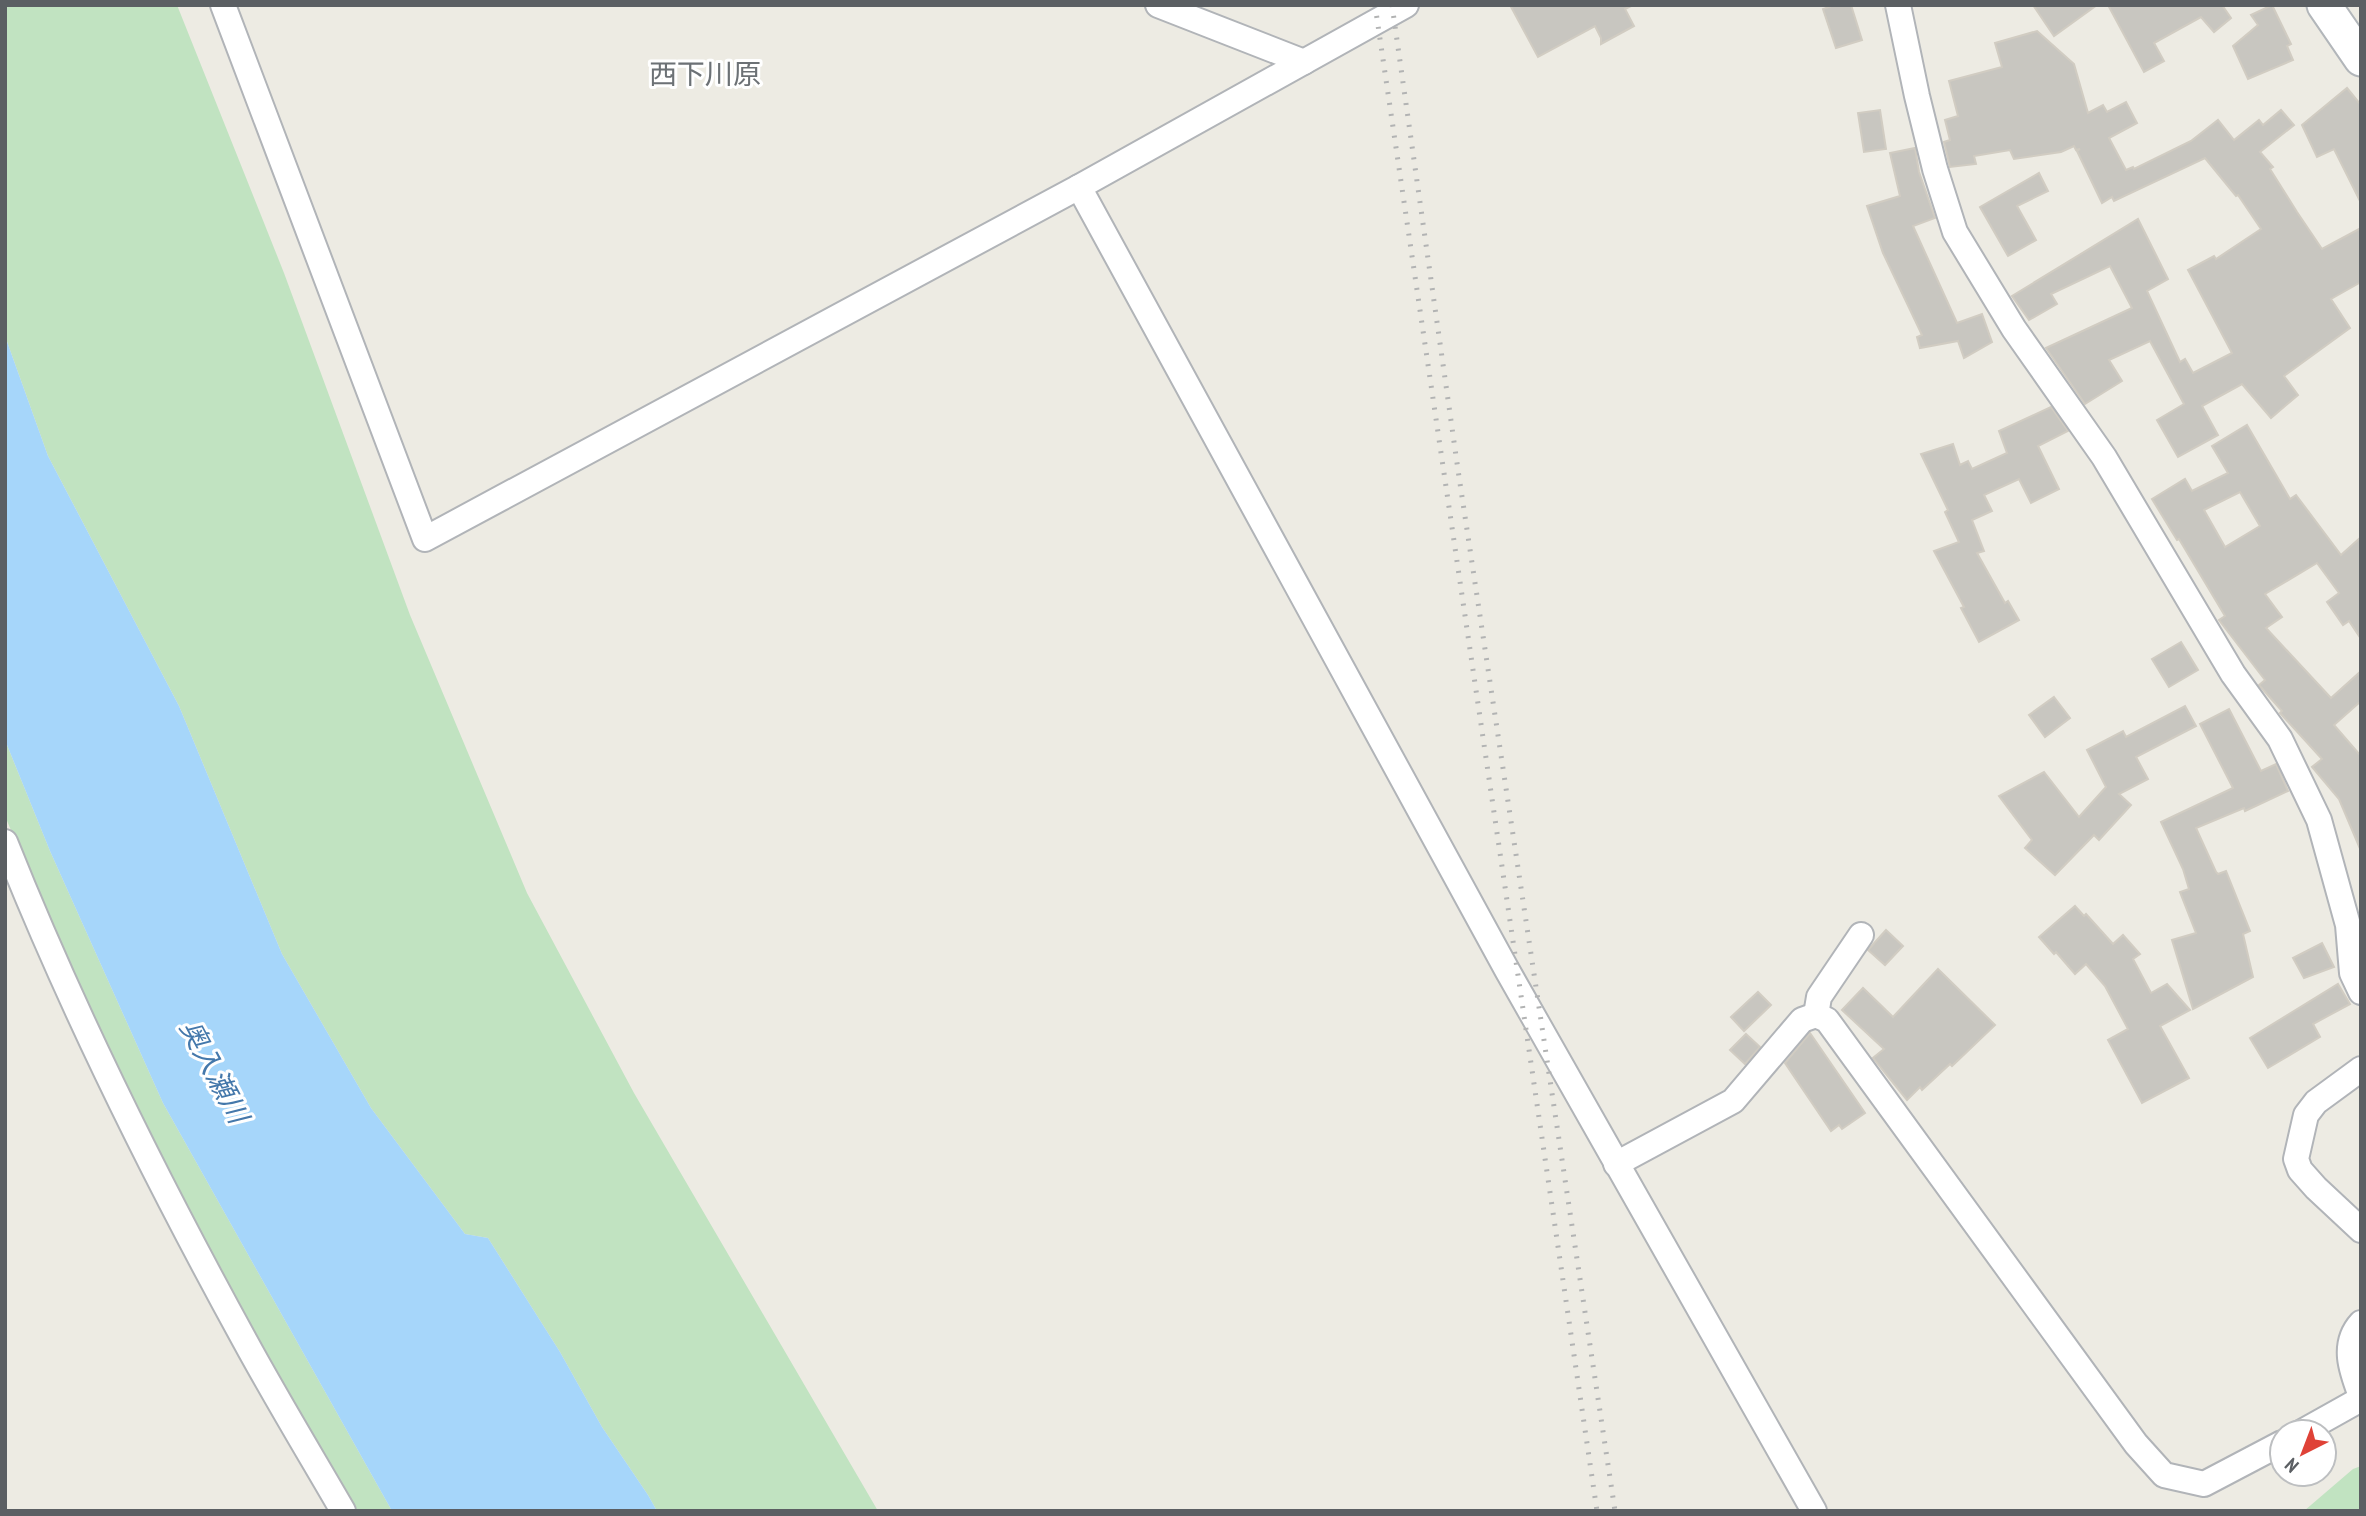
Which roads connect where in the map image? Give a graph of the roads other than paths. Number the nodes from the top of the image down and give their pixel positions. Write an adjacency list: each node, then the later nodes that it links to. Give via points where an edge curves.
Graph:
1 (223, 5): 8 (street, via 425,539)
2 (1158, 5): 7 (street)
3 (1406, 5): 7 (street)
4 (1898, 5): 11 (street, via 1935,169 1955,232 2014,329 2104,457 2233,674 2280,739 2319,820)
5 (2324, 5): 6 (main road)
6 (2361, 59)
7 (1304, 62): 8 (street)
8 (1079, 187): 15 (street)
9 (5, 842): 21 (street, via 76,1009 165,1189 245,1342)
10 (1861, 935): 13 (street, via 1819,997)
11 (2356, 943): 12 (street, via 2352,973)
12 (2361, 992)
13 (1816, 1015): 15 (street, via 1802,1020 1733,1101); 20 (street, via 1827,1020 2136,1444 2164,1475 2204,1484)
14 (2361, 1069): 16 (street, via 2305,1115 2296,1159 2316,1188)
15 (1616, 1164): 22 (street)
16 (2361, 1230)
17 (2361, 1323): 18 (street, via 2350,1344 2349,1364)
18 (2361, 1397): 19 (street)
19 (2326, 1418)
20 (2268, 1450)
21 (343, 1511)
22 (1814, 1511)

